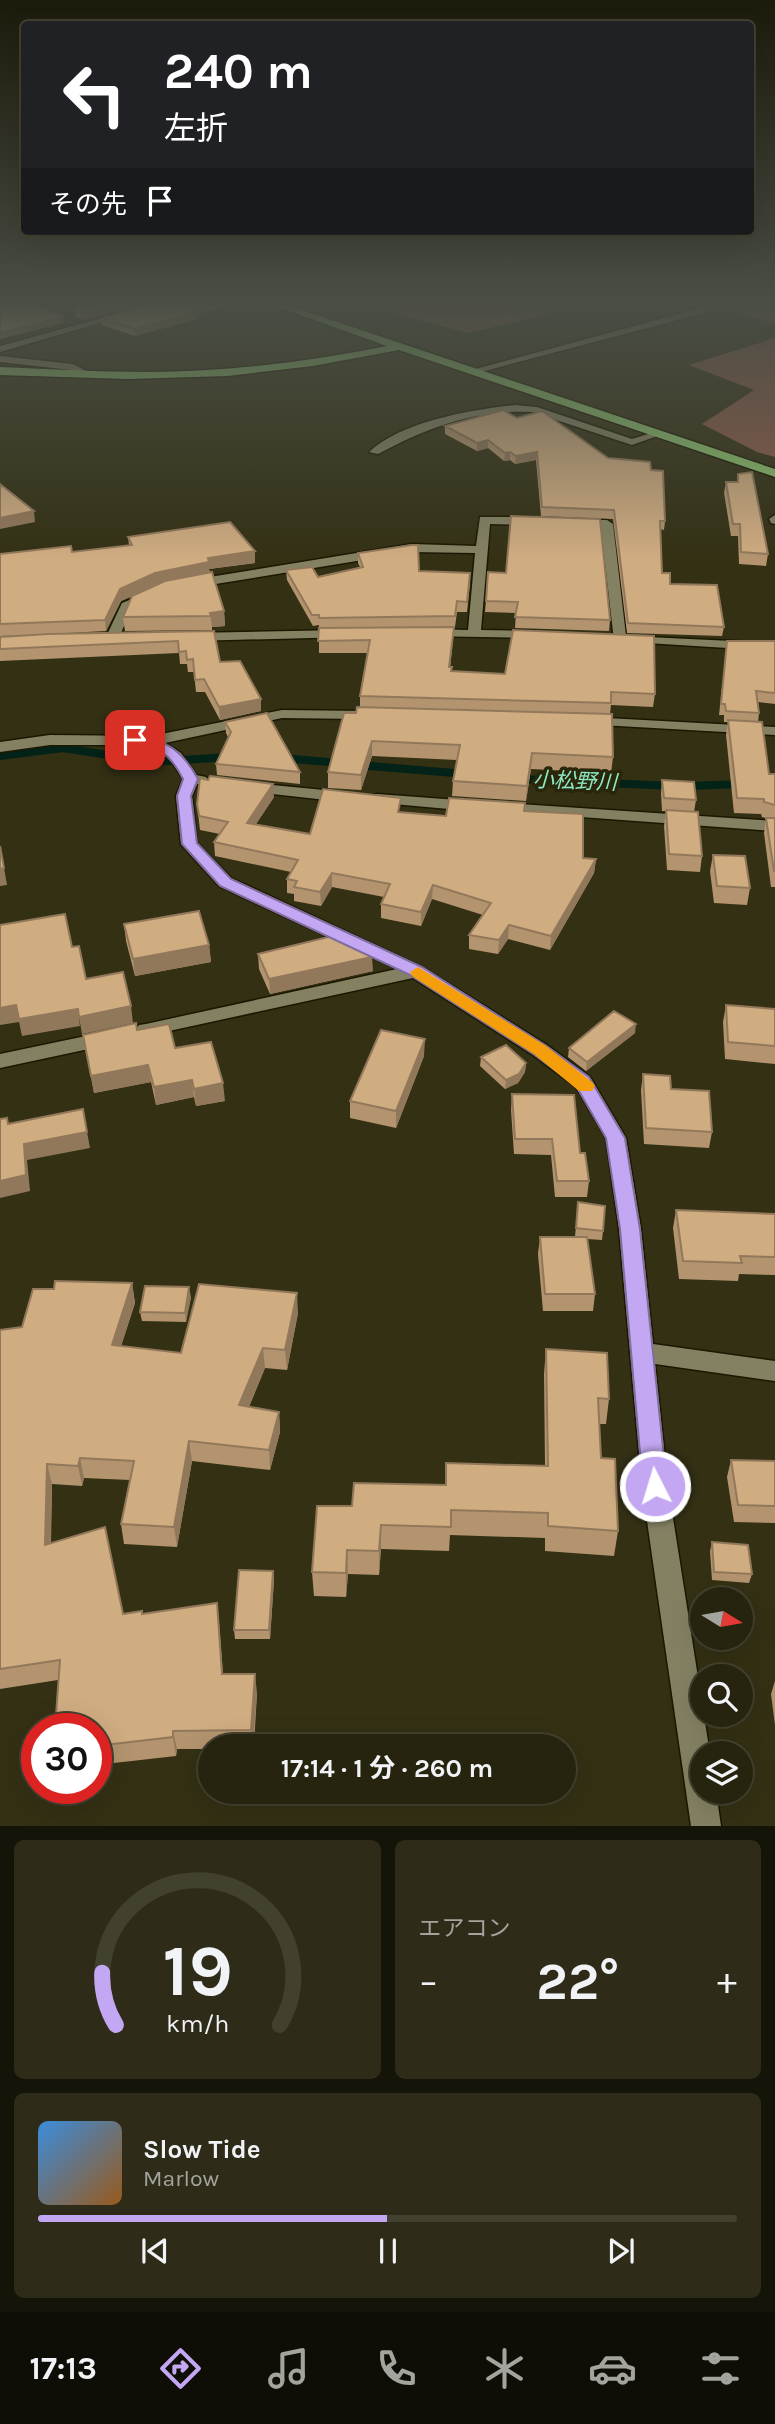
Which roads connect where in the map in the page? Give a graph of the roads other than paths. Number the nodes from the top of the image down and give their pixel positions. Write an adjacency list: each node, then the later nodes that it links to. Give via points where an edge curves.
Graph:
1 (529, 390): 2 (highway)
2 (658, 434): 3 (street, via 632,442 533,409 515,408 478,412 417,429); 4 (highway)
3 (374, 452)
4 (775, 473)
5 (482, 550): 8 (street); 11 (street, via 412,548 169,588 127,607); 12 (street, via 484,520 607,524 613,638)
6 (412, 633): 8 (street)
7 (360, 634): 10 (street)
8 (474, 634): 9 (street)
9 (545, 635)
10 (181, 637)
11 (112, 639)
12 (775, 647)
13 (376, 715): 16 (street, via 282,714)
14 (567, 719): 15 (street)
15 (775, 731)
16 (151, 741): 17 (street, via 50,740); 18 (street)
17 (0, 747)
18 (184, 767): 19 (street, via 222,785 319,795); 20 (street, via 189,844 225,883)
19 (775, 826)
20 (416, 971): 21 (street); 22 (street, via 583,1082 615,1138)
21 (0, 1061)
22 (642, 1352): 23 (street); 24 (street, via 655,1486)
23 (775, 1371)
24 (706, 1825)

